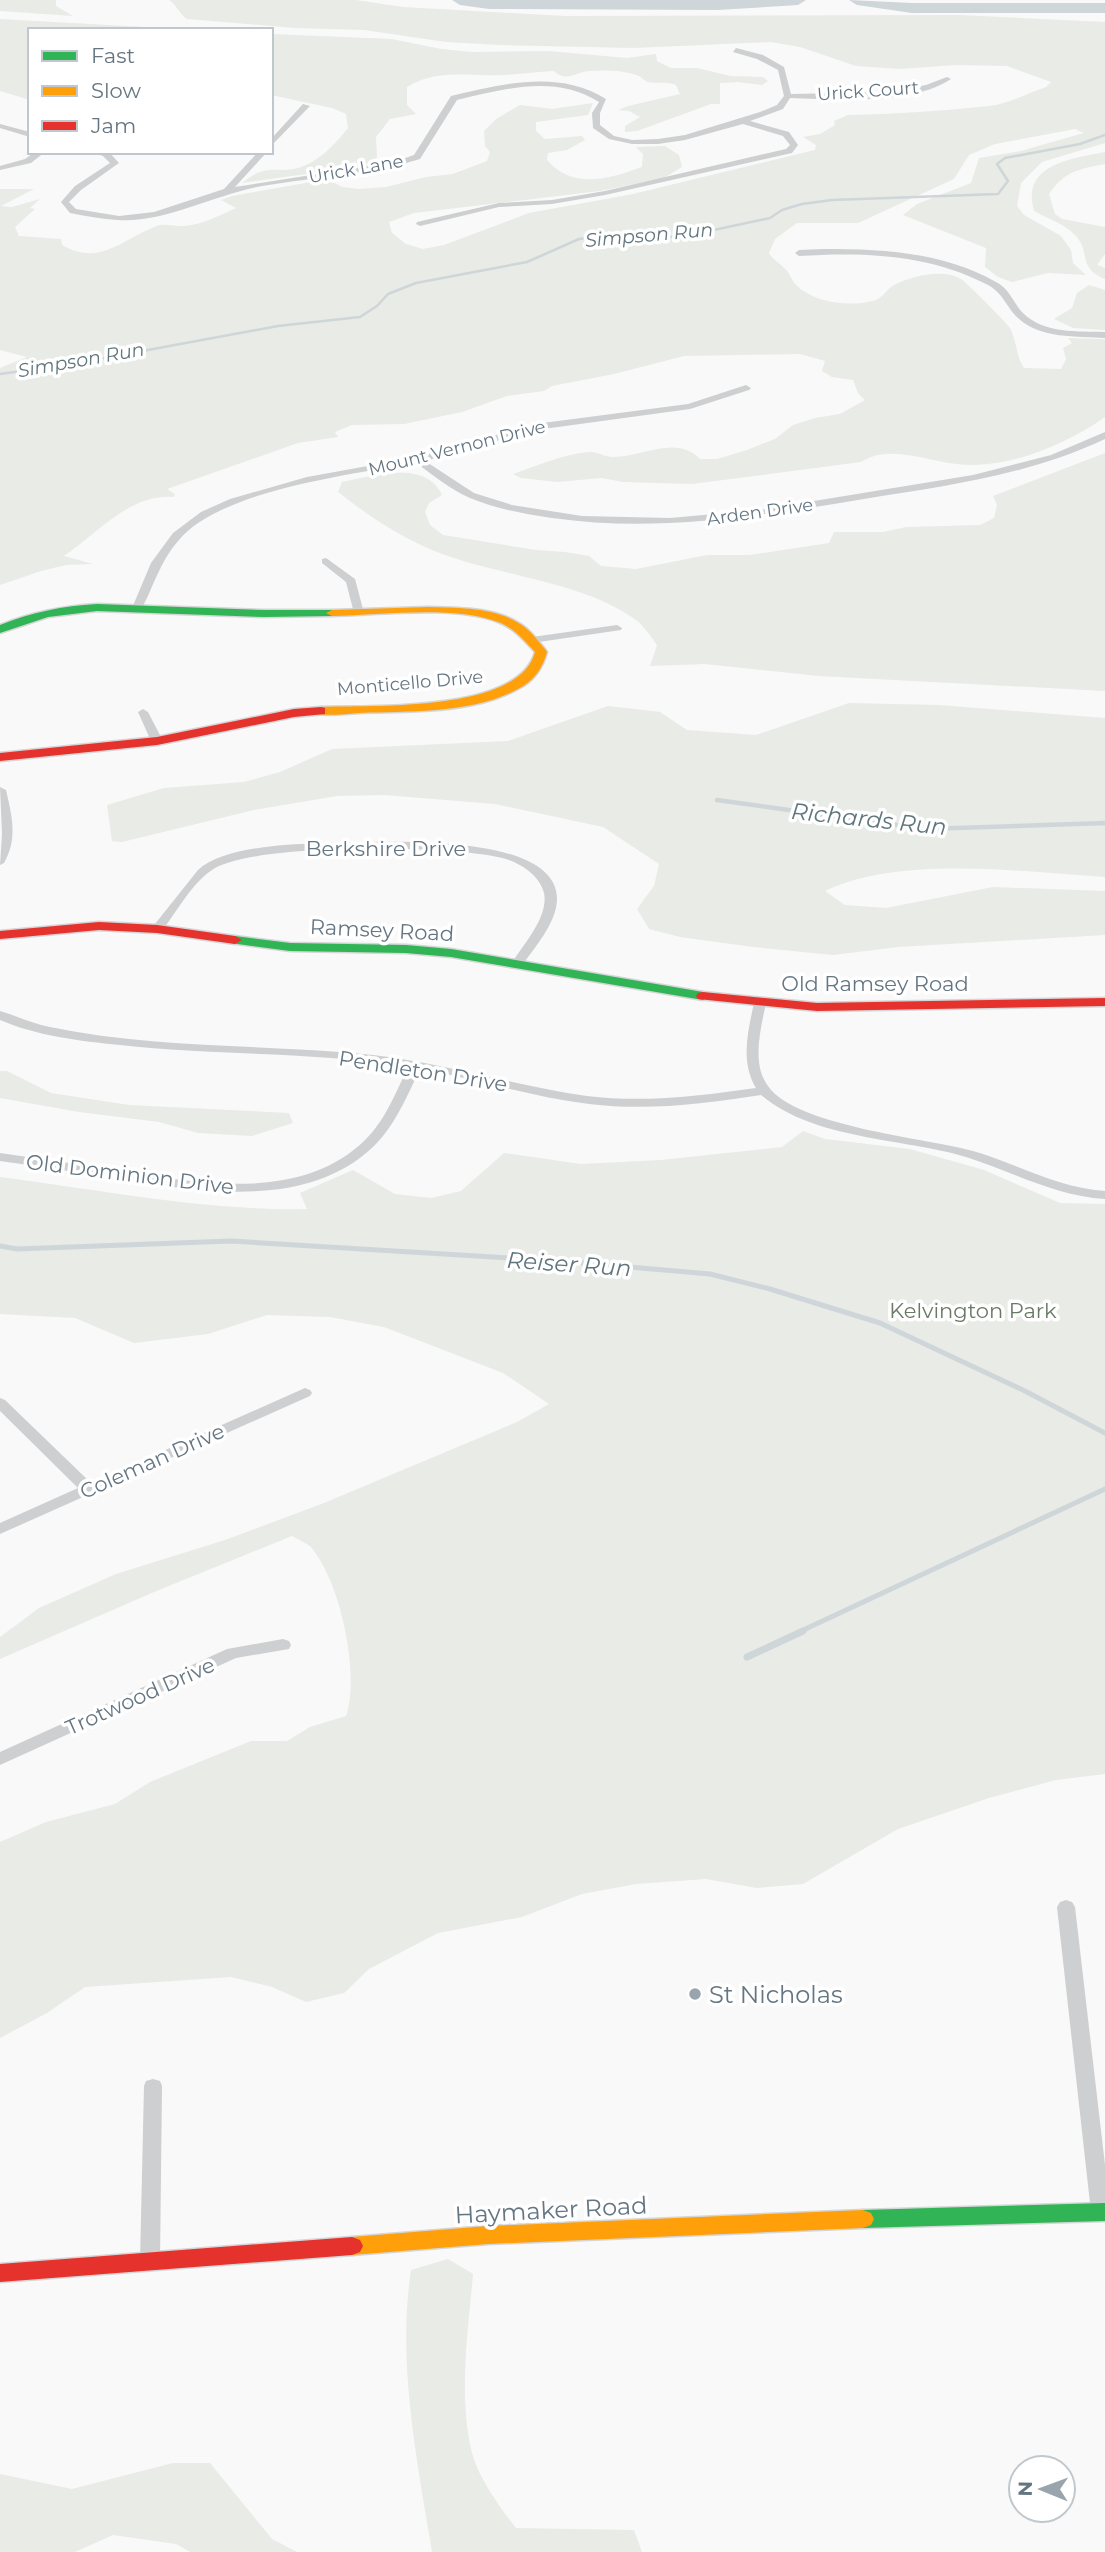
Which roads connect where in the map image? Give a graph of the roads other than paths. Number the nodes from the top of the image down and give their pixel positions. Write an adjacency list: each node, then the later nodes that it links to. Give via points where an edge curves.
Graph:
1 (736, 50): 3 (street, via 781,69)
2 (947, 79): 3 (street, Urick Court, via 909,92)
3 (788, 96): 5 (street, Urick Lane, via 780,107)
4 (306, 106): 8 (street)
5 (741, 121): 13 (street, Urick Lane, via 692,137 637,142 600,132 596,113 603,100 591,90 572,85 515,87 454,98 417,157); 14 (street, via 786,134 794,145 789,151 618,191 499,205)
6 (0, 125): 7 (street)
7 (28, 134)
8 (273, 142)
9 (38, 154): 12 (street)
10 (106, 154): 13 (street, Urick Lane, via 115,163 65,202 73,211 119,218 143,215)
11 (261, 154): 13 (street)
12 (0, 168)
13 (227, 191)
14 (420, 224)
15 (799, 253): 16 (street, via 867,252 939,263 993,284 1011,296 1019,313 1033,324)
16 (1105, 335)
17 (746, 388): 19 (street, Mount Vernon Drive, via 668,410 535,427)
18 (1105, 435): 19 (street, Arden Drive, via 1033,465 948,483 680,522 602,521 509,507 471,495)
19 (418, 460): 21 (street, Mount Vernon Drive, via 261,491 204,514 165,549)
20 (326, 561): 22 (street, via 351,581)
21 (137, 608): 22 (street, via 269,615); 24 (street, via 67,607 25,617)
22 (359, 613): 25 (street, via 449,610 478,614 517,627)
23 (617, 628): 25 (street)
24 (0, 629)
25 (532, 640): 27 (street, Monticello Drive, via 541,652 528,677 493,696 294,713)
26 (143, 712): 27 (street)
27 (157, 741): 28 (street, Monticello Drive)
28 (0, 757)
29 (0, 790): 30 (street, via 9,830 9,843)
30 (0, 861)
31 (157, 929): 32 (street, Ramsey Road, via 99,926); 33 (street, Ramsey Road, via 290,947 406,949); 33 (street, Berkshire Drive, via 208,866 247,852 475,848 510,856 538,871 551,894 547,916)
32 (0, 935)
33 (517, 964): 35 (street, Ramsey Road)
34 (1105, 1002): 35 (street, Old Ramsey Road, via 852,1008)
35 (760, 1003): 38 (street, Old Ramsey Road, via 752,1053)
36 (0, 1014): 37 (street, Pendleton Drive, via 15,1022 79,1036 159,1047 374,1059)
37 (415, 1066): 38 (street, Pendleton Drive, via 588,1100 639,1104 685,1103); 39 (street, Old Dominion Drive, via 385,1123 363,1150 306,1179 268,1188 223,1189)
38 (764, 1091): 40 (street, via 797,1112 972,1154 1053,1186)
39 (0, 1157)
40 (1105, 1195)
41 (304, 1393): 43 (street, Coleman Drive)
42 (0, 1403): 43 (street)
43 (88, 1489): 44 (street, Coleman Drive)
44 (0, 1529)
45 (283, 1645): 46 (street, Trotwood Drive, via 233,1653)
46 (0, 1759)
47 (1066, 1907): 49 (street)
48 (153, 2086): 50 (street)
49 (1103, 2212): 50 (street, Haymaker Road, via 512,2234)
50 (150, 2261): 51 (street, Haymaker Road)
51 (0, 2273)

